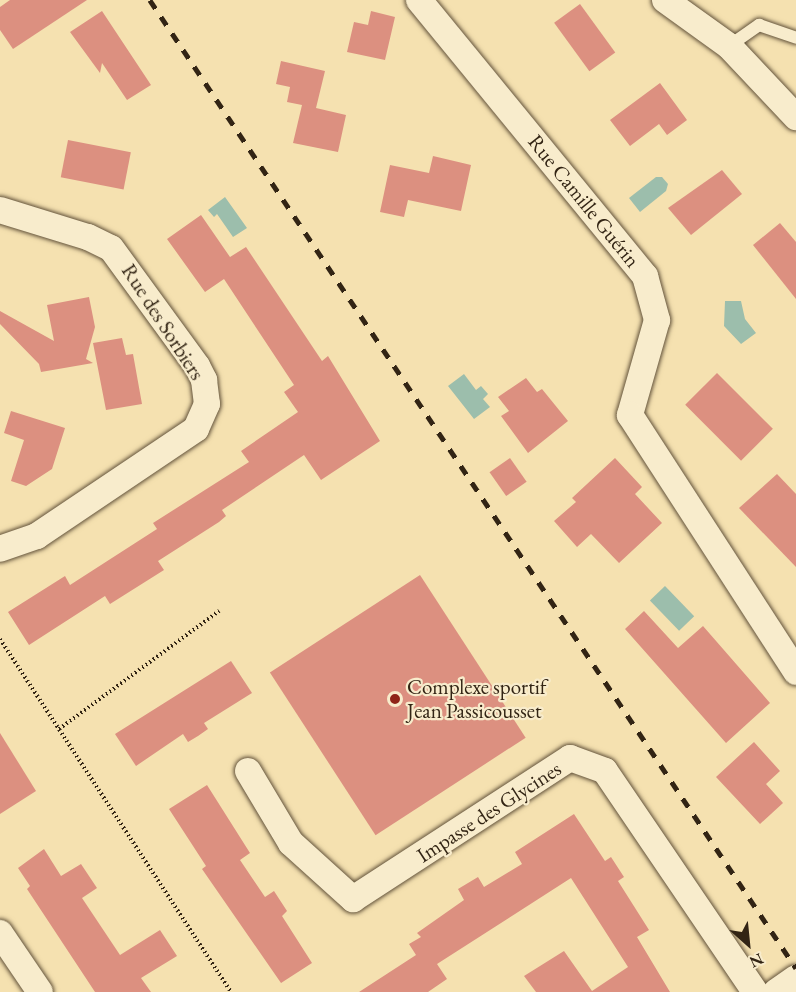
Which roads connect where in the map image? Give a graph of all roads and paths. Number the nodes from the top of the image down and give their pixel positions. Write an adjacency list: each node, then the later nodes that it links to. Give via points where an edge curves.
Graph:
1 (419, 0): 10 (street, Rue Camille Guérin, via 645,276 657,320 630,415)
2 (665, 0): 4 (street)
3 (796, 38): 4 (lane, via 759,26)
4 (729, 46): 5 (street)
5 (796, 117)
6 (0, 210): 7 (street, Rue des Sorbiers, via 88,237 119,256 197,366 204,380 207,404 196,429 37,536)
7 (0, 549)
8 (219, 612): 11 (path)
9 (0, 639): 11 (path)
10 (796, 672)
11 (59, 729): 16 (path)
12 (248, 771): 17 (street, Impasse des Glycines, via 291,843 353,899 570,758 605,771)
13 (0, 933): 15 (street)
14 (796, 978): 18 (street)
15 (40, 992)
16 (231, 992)
17 (755, 992)
18 (776, 992)

